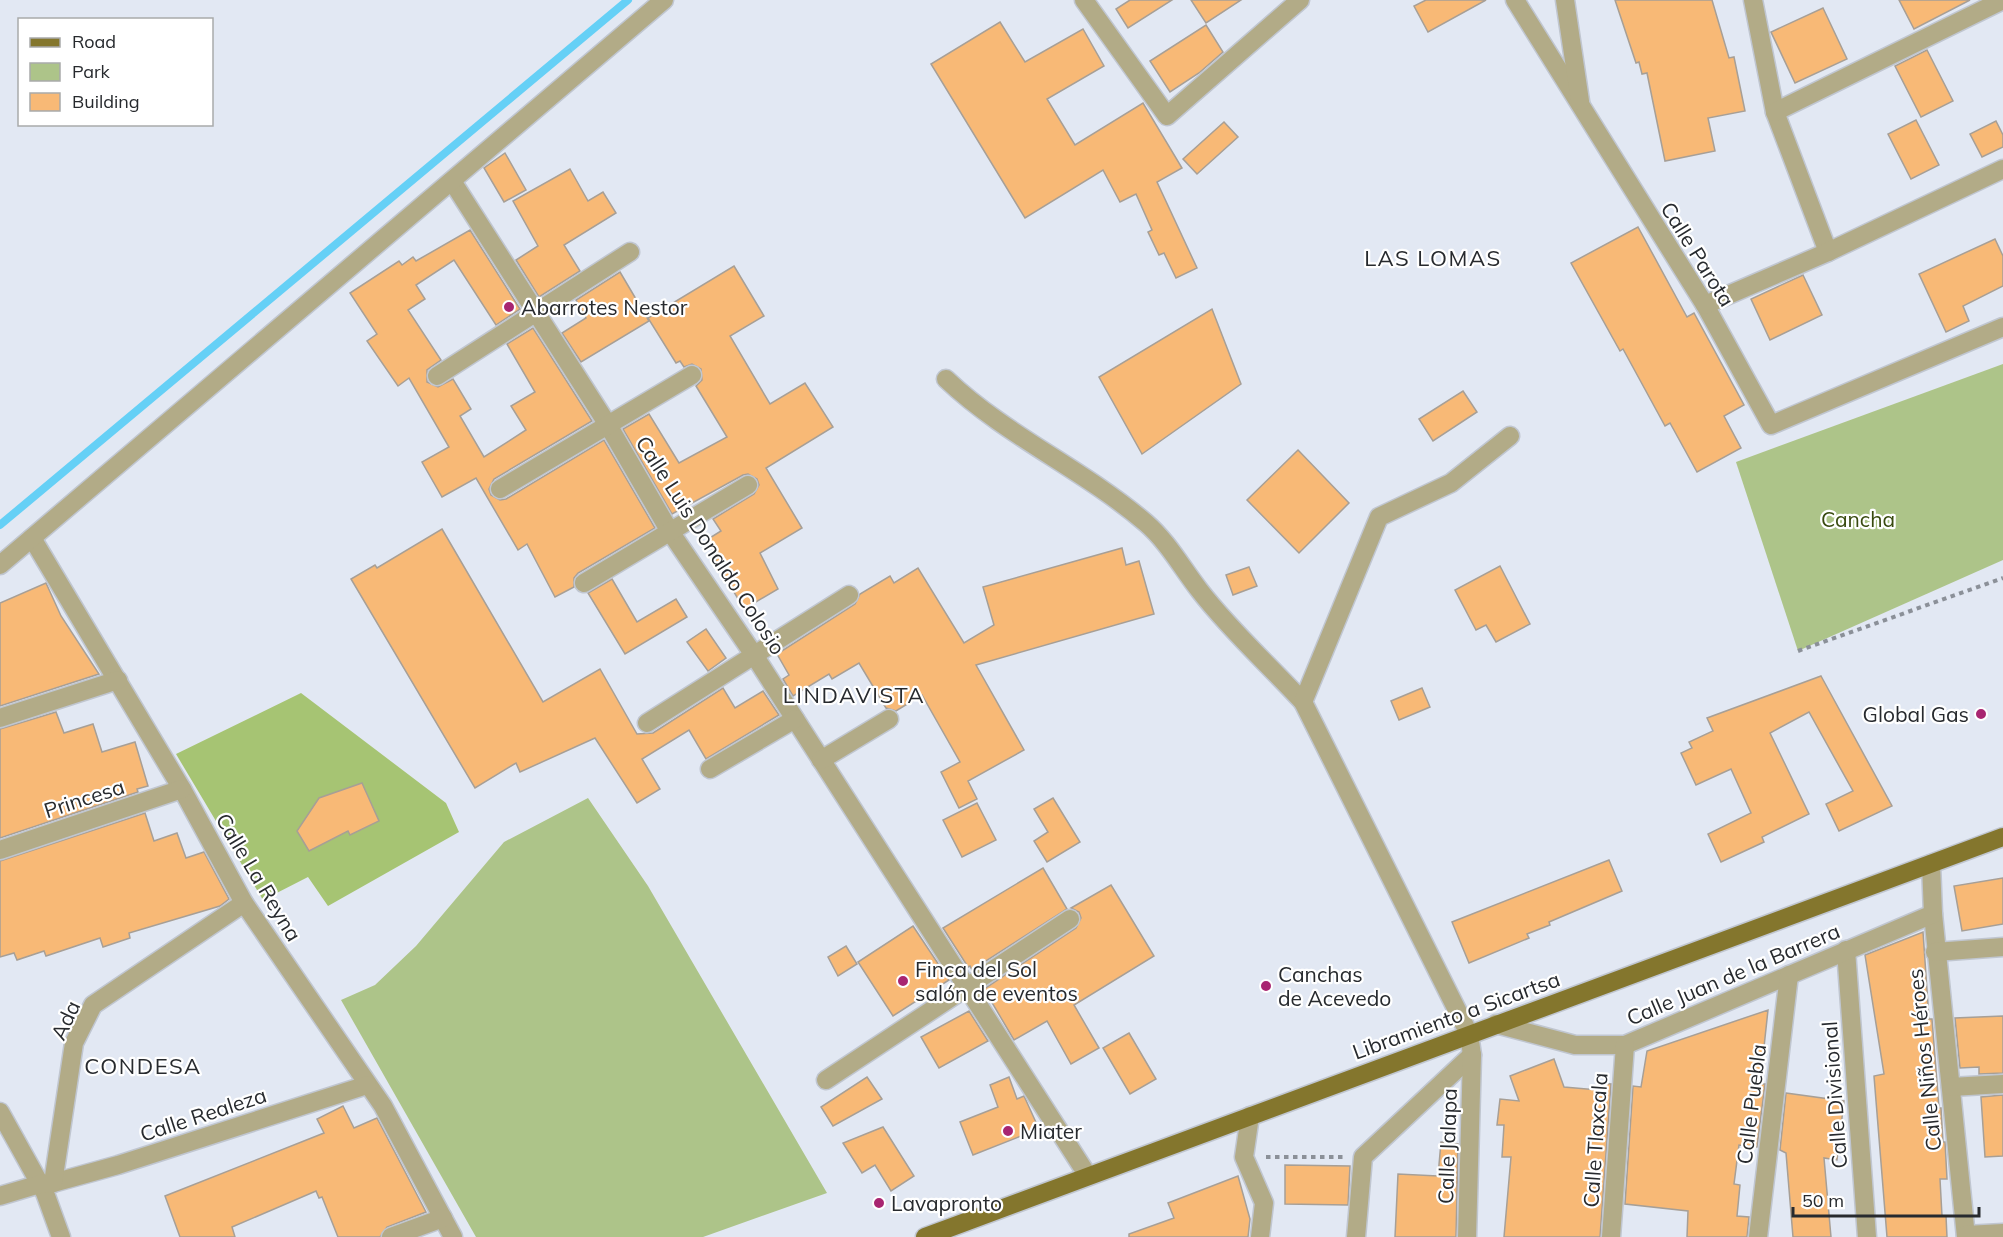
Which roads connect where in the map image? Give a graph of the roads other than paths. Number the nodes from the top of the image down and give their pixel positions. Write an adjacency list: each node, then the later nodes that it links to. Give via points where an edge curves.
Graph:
1 (664, 0): 12 (street)
2 (1084, 0): 8 (street, via 1167,116)
3 (1300, 0): 8 (street)
4 (1515, 0): 9 (street, Calle Parota)
5 (1565, 0): 9 (street)
6 (1753, 0): 10 (street)
7 (2003, 0): 10 (street)
8 (1278, 7)
9 (1581, 109): 15 (street, Calle Parota)
10 (1775, 112): 14 (street)
11 (2001, 172): 14 (street)
12 (452, 181): 16 (street, Calle Luis Donaldo Colosio); 26 (street)
13 (630, 252): 16 (street)
14 (1828, 252): 15 (street)
15 (1705, 305): 17 (street, Calle Parota, via 1771,425)
16 (536, 312): 19 (street); 21 (street, Calle Luis Donaldo Colosio)
17 (2003, 327)
18 (692, 375): 21 (street)
19 (436, 376)
20 (946, 379): 32 (street, Calle Jalapa, via 986,415 1091,481 1148,525 1200,592)
21 (608, 425): 24 (street); 25 (street, Calle Luis Donaldo Colosio)
22 (1510, 436): 32 (street, via 1451,483 1379,516)
23 (748, 485): 25 (street)
24 (500, 489)
25 (669, 530): 28 (street); 30 (street, Calle Luis Donaldo Colosio)
26 (32, 538): 27 (street); 31 (street, Calle La Reyna)
27 (0, 565)
28 (584, 583)
29 (849, 594): 30 (street)
30 (754, 655): 34 (street, Calle Luis Donaldo Colosio); 36 (street)
31 (118, 680): 33 (street); 39 (street, Calle La Reyna)
32 (1303, 702): 52 (street, Calle Jalapa)
33 (0, 718)
34 (795, 719): 37 (street, Calle Luis Donaldo Colosio); 38 (street)
35 (889, 719): 37 (street)
36 (647, 723)
37 (821, 760): 50 (street, Calle Luis Donaldo Colosio)
38 (710, 769)
39 (182, 789): 41 (street, Princesa); 43 (street, Calle La Reyna)
40 (2003, 837): 42 (main road, Libramiento a Sicartsa)
41 (0, 850)
42 (1931, 864): 44 (street); 51 (main road, Libramiento a Sicartsa)
43 (244, 903): 57 (street, Calle La Reyna); 62 (street, Ada, via 93,1005 74,1043)
44 (1933, 914): 47 (street, Calle Juan de la Barrera); 48 (street, Calle Niños Héroes)
45 (1070, 919): 50 (street)
46 (2003, 946): 48 (street)
47 (1846, 950): 49 (street, Calle Juan de la Barrera); 77 (street, Calle Divisional)
48 (1935, 952): 58 (street, Calle Niños Héroes)
49 (1789, 975): 53 (street, Calle Juan de la Barrera); 76 (street, Calle Puebla)
50 (966, 987): 55 (street); 61 (street, Calle Luis Donaldo Colosio)
51 (1496, 1024): 52 (main road, Libramiento a Sicartsa); 53 (street, Calle Juan de la Barrera, via 1575,1045)
52 (1468, 1034): 54 (street, Calle Jalapa); 60 (main road, Libramiento a Sicartsa)
53 (1625, 1046): 75 (street, Calle Tlaxcala)
54 (1472, 1055): 73 (street, via 1363,1157); 74 (street, Calle Jalapa)
55 (826, 1080)
56 (2003, 1084): 58 (street)
57 (367, 1085): 62 (street, Calle Realeza, via 118,1165); 64 (street, Calle La Reyna, via 383,1106)
58 (1951, 1087): 67 (street, Calle Niños Héroes)
59 (0, 1112): 62 (street)
60 (1250, 1116): 61 (main road, Libramiento a Sicartsa); 72 (street, via 1244,1157 1264,1203)
61 (1088, 1176): 65 (main road, Libramiento a Sicartsa)
62 (47, 1183): 63 (street, Calle Realeza); 68 (street)
63 (0, 1196)
64 (443, 1218): 69 (street); 70 (street, Calle La Reyna)
65 (961, 1230): 71 (main road, Libramiento a Sicartsa)
66 (2003, 1233): 67 (street)
67 (1966, 1236)
68 (61, 1237)
69 (391, 1237)
70 (453, 1237)
71 (925, 1237)
72 (1260, 1237)
73 (1356, 1237)
74 (1467, 1237)
75 (1611, 1237)
76 (1758, 1237)
77 (1867, 1237)

